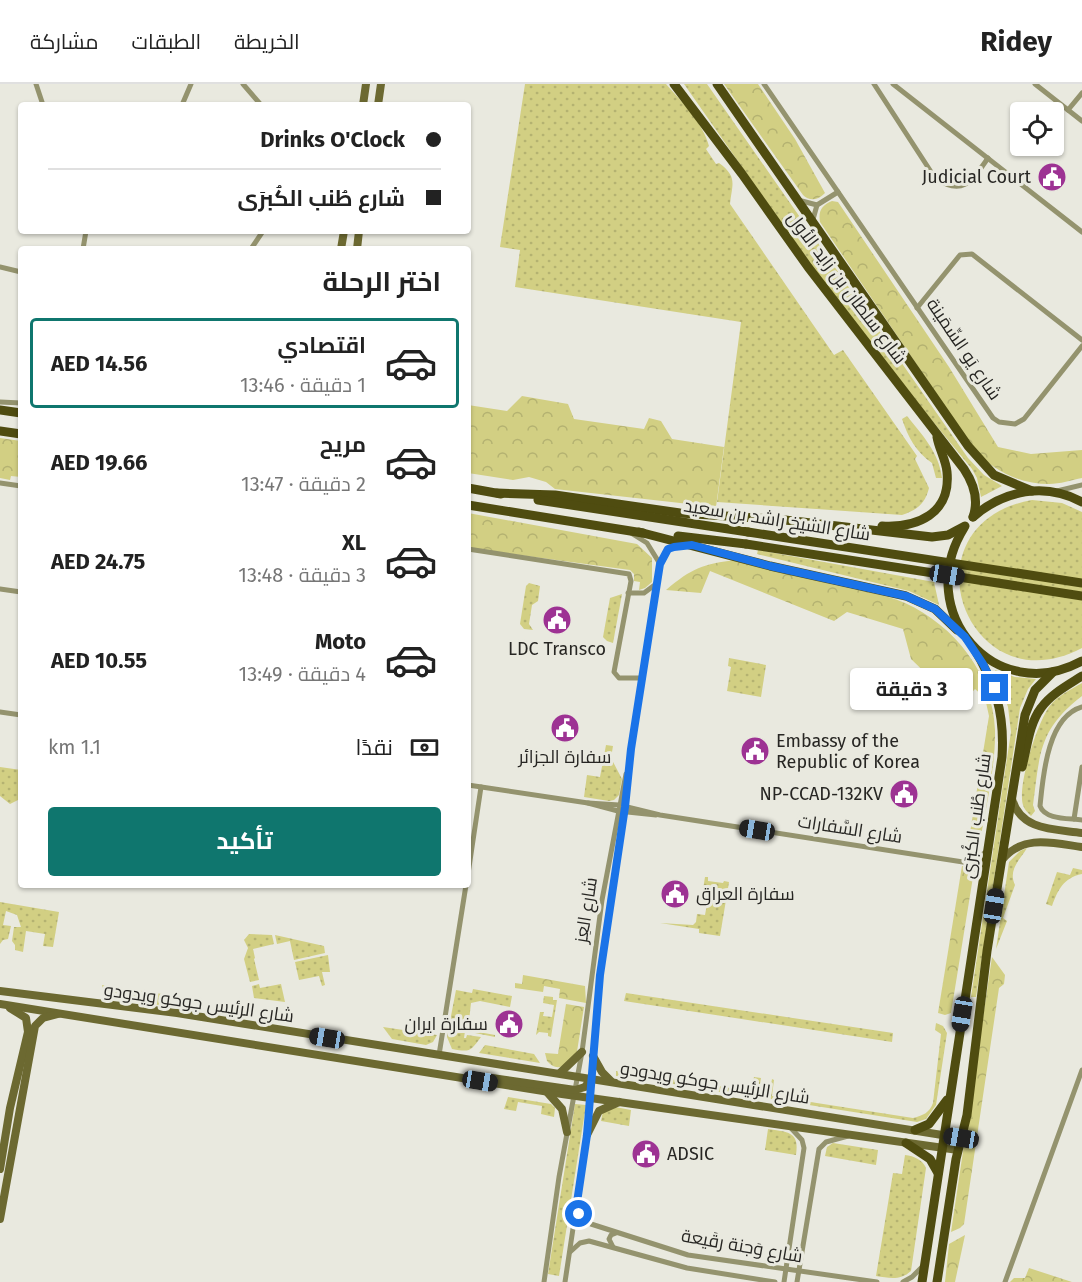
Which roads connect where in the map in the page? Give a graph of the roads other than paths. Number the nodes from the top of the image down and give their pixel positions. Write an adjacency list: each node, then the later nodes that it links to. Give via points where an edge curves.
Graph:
1 (36, 84): 13 (street)
2 (191, 84): 14 (street)
3 (243, 84): 15 (street)
4 (366, 84): 16 (street)
5 (381, 84): 17 (street)
6 (674, 84): 37 (main road, شارع سلطان بن زايد الأول)
7 (717, 84): 22 (main road, شارع سلطان بن زايد الأول)
8 (764, 84): 21 (street, شارع يَو السِّمَينة)
9 (874, 84): 20 (street, via 935,178 946,186 968,183)
10 (893, 84): 20 (street)
11 (1035, 84): 18 (street)
12 (1082, 93): 18 (street)
13 (42, 102)
14 (183, 102)
15 (258, 102)
16 (363, 102)
17 (378, 102)
18 (1068, 110): 19 (street)
19 (1082, 121)
20 (988, 158): 25 (street)
21 (838, 192): 23 (street); 28 (street, شارع يَو السِّمَينة)
22 (795, 199): 23 (street); 24 (main road, شارع سلطان بن زايد الأول)
23 (817, 205): 24 (street)
24 (812, 224): 42 (main road, شارع سلطان بن زايد الأول, via 968,446 994,475)
25 (1082, 232)
26 (0, 267): 27 (street)
27 (18, 271)
28 (917, 308): 29 (street, via 960,255 972,254); 30 (street, شارع يَو السِّمَينة, via 993,418 1006,424 1024,419)
29 (1082, 340)
30 (1082, 346)
31 (0, 402): 32 (street)
32 (18, 404)
33 (0, 410): 34 (main road)
34 (18, 413)
35 (0, 431): 36 (main road)
36 (18, 434)
37 (937, 434): 47 (main road, شارع سلطان بن زايد الأول, via 972,484 976,501); 50 (main road, via 948,474 945,493 936,509 911,525)
38 (0, 483): 40 (street)
39 (1082, 485): 43 (street)
40 (18, 486)
41 (471, 489): 44 (main road, شارع الشيخ راشد بن سعيد)
42 (1032, 490): 43 (main road); 47 (main road, via 994,501)
43 (1052, 491): 45 (main road)
44 (497, 493): 50 (main road, via 555,495 680,513); 56 (main road, شارع الشيخ راشد بن سعيد, bridge)
45 (1082, 502)
46 (471, 504): 49 (main road, شارع الشيخ راشد بن سعيد)
47 (973, 518): 48 (main road)
48 (965, 526): 50 (main road, via 948,535 932,537); 61 (main road, via 947,573 950,607)
49 (623, 529): 51 (main road, شارع الشيخ راشد بن سعيد); 54 (street, via 647,543)
50 (855, 529)
51 (639, 532): 52 (main road); 60 (main road, شارع الشيخ راشد بن سعيد, bridge, via 746,544)
52 (692, 545): 54 (street, via 668,549); 61 (main road, via 906,596 935,609)
53 (471, 549): 59 (street, via 618,573 627,578)
54 (660, 564): 55 (street, شارع العِز)
55 (656, 584): 59 (street, via 644,593); 66 (street, شارع العِز)
56 (1082, 584)
57 (0, 589): 58 (street)
58 (18, 592)
59 (628, 593): 66 (street, via 617,664 625,677)
60 (1082, 596)
61 (965, 637): 62 (main road)
62 (972, 645): 64 (main road, via 1015,670); 82 (main road, شارع طُنب الكُبرَى, via 995,688 1002,722 1002,757)
63 (1082, 662): 64 (main road)
64 (1053, 672): 72 (main road, شارع طُنب الكُبرَى, via 1035,690 1028,707)
65 (1082, 676): 72 (main road, via 1055,694 1039,711)
66 (642, 678): 75 (street, شارع العِز)
67 (1082, 707): 76 (street, via 1071,713 1052,738 1040,804 1046,814)
68 (0, 712): 69 (street)
69 (18, 715)
70 (1082, 767): 76 (street)
71 (471, 785): 73 (street, شارع السَّفارات)
72 (1014, 786): 74 (main road, شارع طُنب الكُبرَى)
73 (481, 787): 75 (street, شارع السَّفارات); 83 (street)
74 (1012, 799): 78 (street, via 1020,815 1029,822); 84 (main road, شارع طُنب الكُبرَى)
75 (622, 809): 85 (street, شارع السَّفارات); 91 (street, شارع العِز, via 598,929); 93 (street, شارع العِز)
76 (1074, 819): 77 (street)
77 (1082, 820)
78 (1061, 830): 79 (street); 80 (street, via 1050,835 1052,841)
79 (1082, 832)
80 (1060, 844): 81 (street); 84 (street, via 1027,843)
81 (1082, 847)
82 (988, 850): 85 (street); 86 (main road, شارع طُنب الكُبرَى)
83 (471, 854)
84 (1002, 860): 111 (main road, شارع طُنب الكُبرَى)
85 (965, 862): 86 (street)
86 (983, 880): 103 (main road, شارع طُنب الكُبرَى)
87 (466, 888): 92 (street)
88 (0, 991): 92 (street, شارع الرئيس جوكو ويدودو, via 177,1013)
89 (2, 1004): 90 (street, شارع الرئيس جوكو ويدودو); 115 (street, via 23,1015 28,1026)
90 (63, 1013): 95 (street, شارع الرئيس جوكو ويدودو); 118 (street, via 44,1018 35,1026)
91 (582, 1052): 96 (street); 97 (street, شارع العِز)
92 (439, 1055): 96 (street, شارع الرئيس جوكو ويدودو)
93 (593, 1056): 98 (street, شارع العِز); 99 (street)
94 (1082, 1070): 135 (street)
95 (417, 1071): 100 (street, شارع الرئيس جوكو ويدودو); 101 (street, via 433,1069)
96 (560, 1073): 97 (street, شارع الرئيس جوكو ويدودو)
97 (578, 1077): 98 (street, شارع الرئيس جوكو ويدودو); 101 (street, شارع العِز)
98 (591, 1079): 99 (street, شارع الرئيس جوكو ويدودو); 101 (street); 102 (street, شارع العِز)
99 (612, 1082): 106 (street, شارع الرئيس جوكو ويدودو)
100 (546, 1091): 101 (street, شارع الرئيس جوكو ويدودو); 107 (street, via 562,1109)
101 (575, 1093): 102 (street, شارع الرئيس جوكو ويدودو); 107 (street, شارع العِز)
102 (590, 1097): 104 (street, شارع الرئيس جوكو ويدودو); 108 (street, شارع العِز)
103 (949, 1098): 106 (main road, via 929,1124); 110 (main road, شارع طُنب الكُبرَى)
104 (622, 1101): 105 (street, شارع الرئيس جوكو ويدودو); 108 (street, via 599,1111)
105 (790, 1127): 109 (street, شارع الرئيس جوكو ويدودو); 123 (street, via 804,1148)
106 (915, 1130): 110 (street, شارع الرئيس جوكو ويدودو)
107 (567, 1132): 126 (street, شارع العِز)
108 (587, 1135): 117 (street, شارع العِز)
109 (849, 1135): 112 (street, شارع الرئيس جوكو ويدودو); 124 (street, via 826,1142 819,1149)
110 (944, 1135): 111 (street, شارع الرئيس جوكو ويدودو); 113 (main road, شارع طُنب الكُبرَى)
111 (961, 1138): 114 (main road, شارع طُنب الكُبرَى)
112 (906, 1143): 113 (street, شارع الرئيس جوكو ويدودو); 116 (main road, via 930,1159)
113 (942, 1148): 114 (street, شارع الرئيس جوكو ويدودو); 116 (main road, شارع طُنب الكُبرَى)
114 (958, 1150): 125 (main road, شارع طُنب الكُبرَى)
115 (0, 1169)
116 (938, 1174): 122 (main road, شارع طُنب الكُبرَى)
117 (576, 1209): 119 (street, شارع وَجنة رقَيعة, via 587,1222); 121 (street, شارع العِز)
118 (0, 1219)
119 (618, 1233): 120 (street, via 610,1236); 123 (street, شارع وَجنة رقَيعة, via 688,1255)
120 (613, 1247): 121 (street, شارع وَجنة رقَيعة, via 586,1241); 129 (street, شارع وَجنة رقَيعة, via 692,1270)
121 (569, 1254): 128 (street, شارع العِز)
122 (924, 1265): 133 (street); 134 (main road, شارع طُنب الكُبرَى)
123 (786, 1269): 124 (street, شارع وَجنة رقَيعة); 130 (street)
124 (799, 1271): 131 (street); 132 (street, شارع وَجنة رقَيعة)
125 (938, 1281)
126 (545, 1282): 127 (street)
127 (551, 1282)
128 (565, 1282)
129 (776, 1282)
130 (784, 1282)
131 (797, 1282)
132 (877, 1282)
133 (903, 1282)
134 (922, 1282)
135 (1005, 1282)

